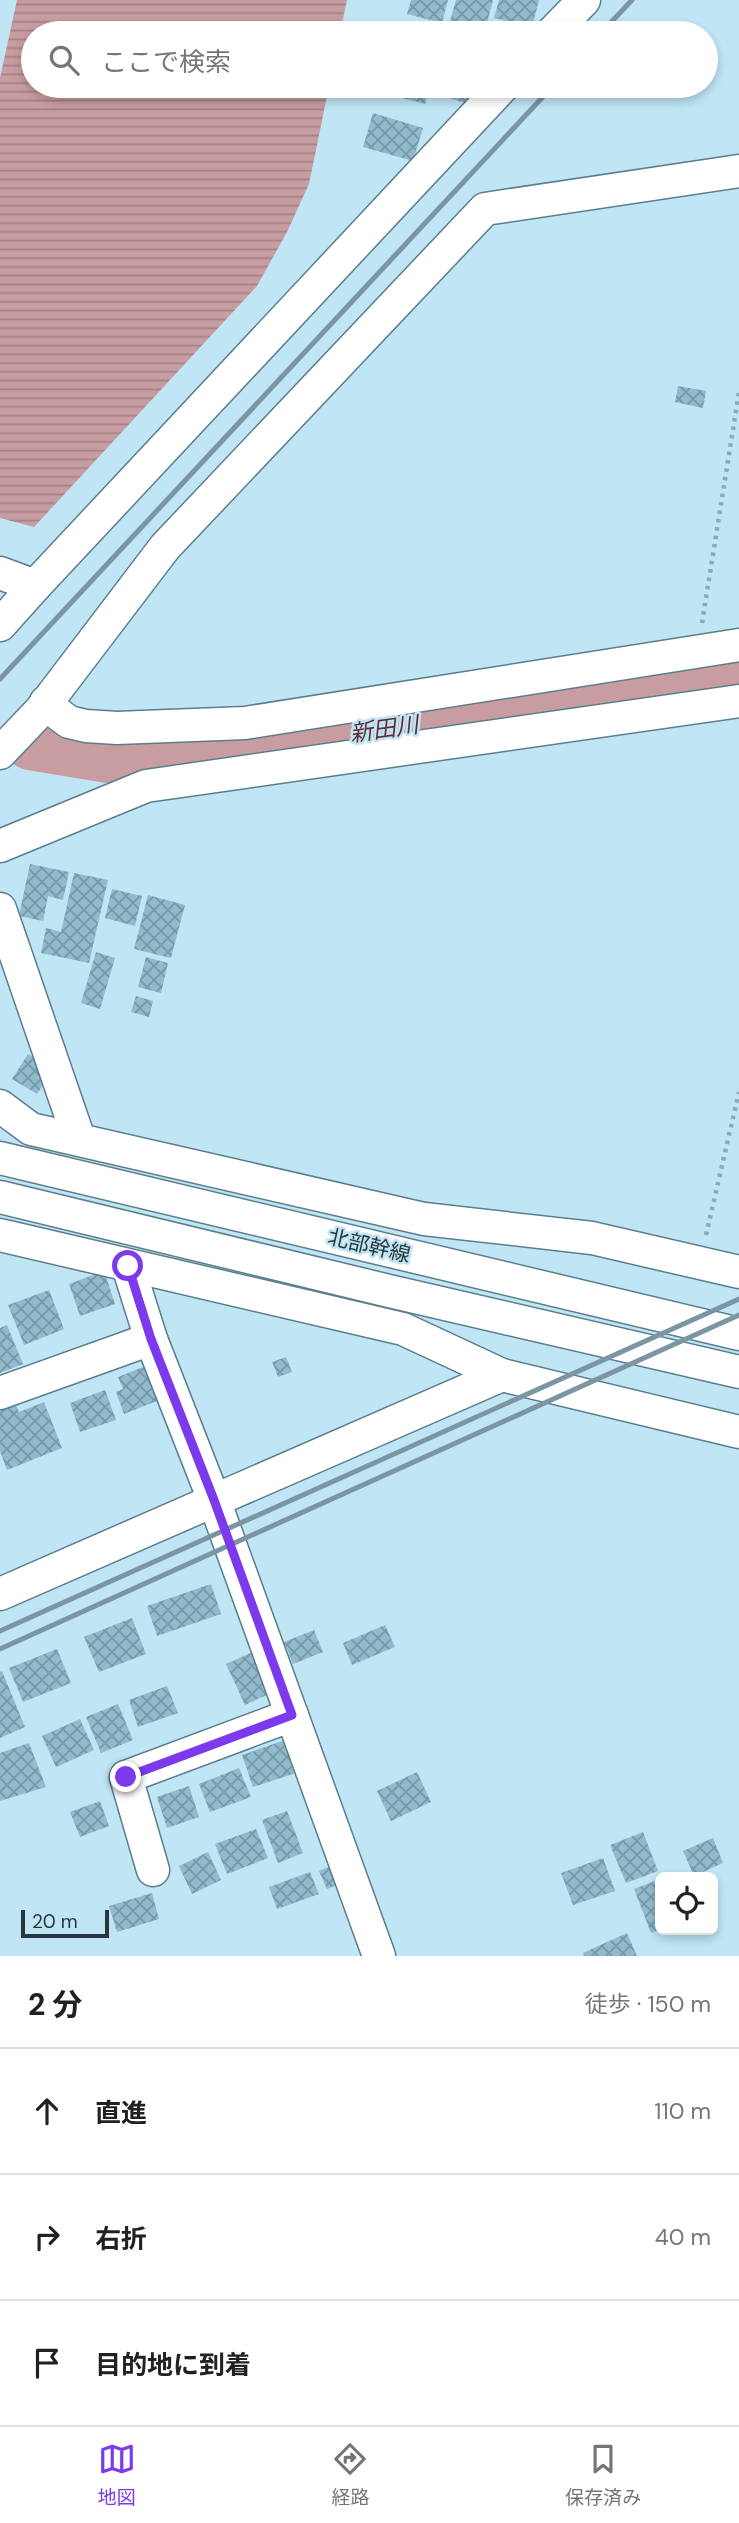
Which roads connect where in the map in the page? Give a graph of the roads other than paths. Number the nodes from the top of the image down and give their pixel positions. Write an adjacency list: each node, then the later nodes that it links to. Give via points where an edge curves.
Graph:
1 (584, 0): 2 (street)
2 (564, 21)
3 (492, 98): 6 (street)
4 (739, 171): 10 (street, via 485,209 165,547)
5 (0, 573): 6 (street)
6 (35, 586): 7 (street)
7 (0, 625)
8 (739, 645): 10 (street, via 245,723 86,726 69,722)
9 (739, 701): 12 (street, via 146,786)
10 (44, 706): 11 (street)
11 (0, 753)
12 (0, 846)
13 (0, 909): 15 (street)
14 (0, 1105): 15 (street, via 32,1129)
15 (79, 1139): 20 (street, via 424,1219 592,1238)
16 (0, 1157): 21 (street, 北部幹線)
17 (0, 1196): 23 (street, 北部幹線)
18 (0, 1235): 19 (street)
19 (128, 1266): 22 (street); 24 (street, via 403,1329)
20 (739, 1272)
21 (739, 1334)
22 (151, 1339): 25 (street); 27 (street)
23 (739, 1371)
24 (502, 1375): 26 (street); 27 (street)
25 (0, 1393)
26 (739, 1432)
27 (214, 1500): 28 (street); 29 (street)
28 (0, 1594)
29 (292, 1715): 30 (street, via 126,1777); 31 (street)
30 (153, 1870)
31 (379, 1956)

